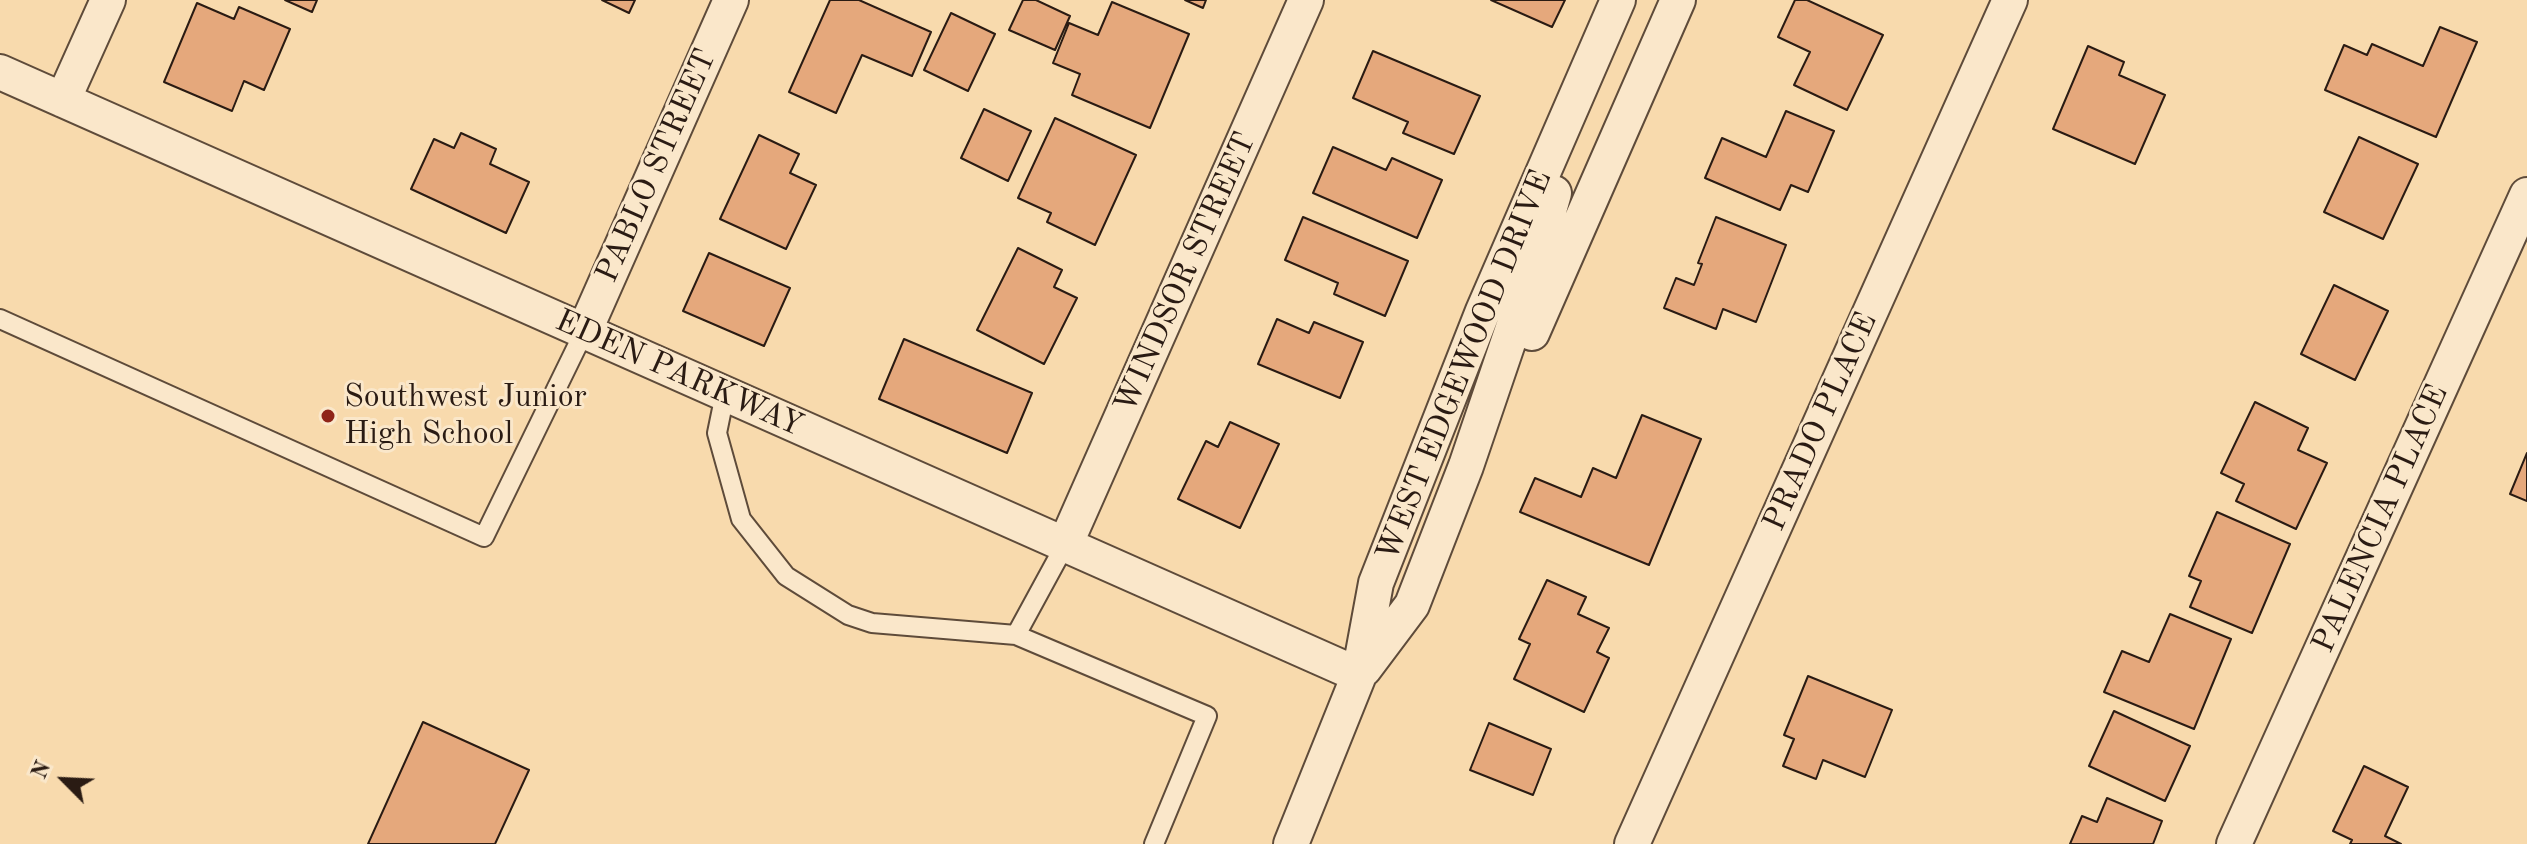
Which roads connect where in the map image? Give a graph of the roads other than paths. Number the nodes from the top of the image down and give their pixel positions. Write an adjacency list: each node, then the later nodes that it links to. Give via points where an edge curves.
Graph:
1 (108, 0): 9 (street)
2 (731, 0): 12 (street, PABLO STREET)
3 (1306, 0): 15 (street, WINDSOR STREET)
4 (1618, 0): 7 (street, WEST EDGEWOOD DRIVE)
5 (1678, 0): 14 (street, WEST EDGEWOOD DRIVE, via 1525,352)
6 (2010, 0): 20 (street, PRADO PLACE)
7 (1591, 63): 14 (street, WEST EDGEWOOD DRIVE, via 1529,281); 17 (street, WEST EDGEWOOD DRIVE, via 1483,311 1376,583)
8 (0, 72): 9 (street, EDEN PARKWAY)
9 (63, 100): 12 (street, EDEN PARKWAY)
10 (2527, 195): 21 (street, PALENCIA PLACE)
11 (0, 319): 12 (lane, via 484,537)
12 (584, 332): 13 (street, EDEN PARKWAY)
13 (725, 394): 15 (street, EDEN PARKWAY); 16 (lane, via 717,433 741,519 786,576 848,615 872,623)
14 (1466, 466): 17 (street, WEST EDGEWOOD DRIVE, via 1412,605)
15 (1065, 545): 16 (lane); 17 (street, EDEN PARKWAY)
16 (1016, 635): 18 (lane, via 1207,716)
17 (1359, 675): 19 (street, WEST EDGEWOOD DRIVE)
18 (1154, 844)
19 (1291, 844)
20 (1632, 844)
21 (2234, 844)

